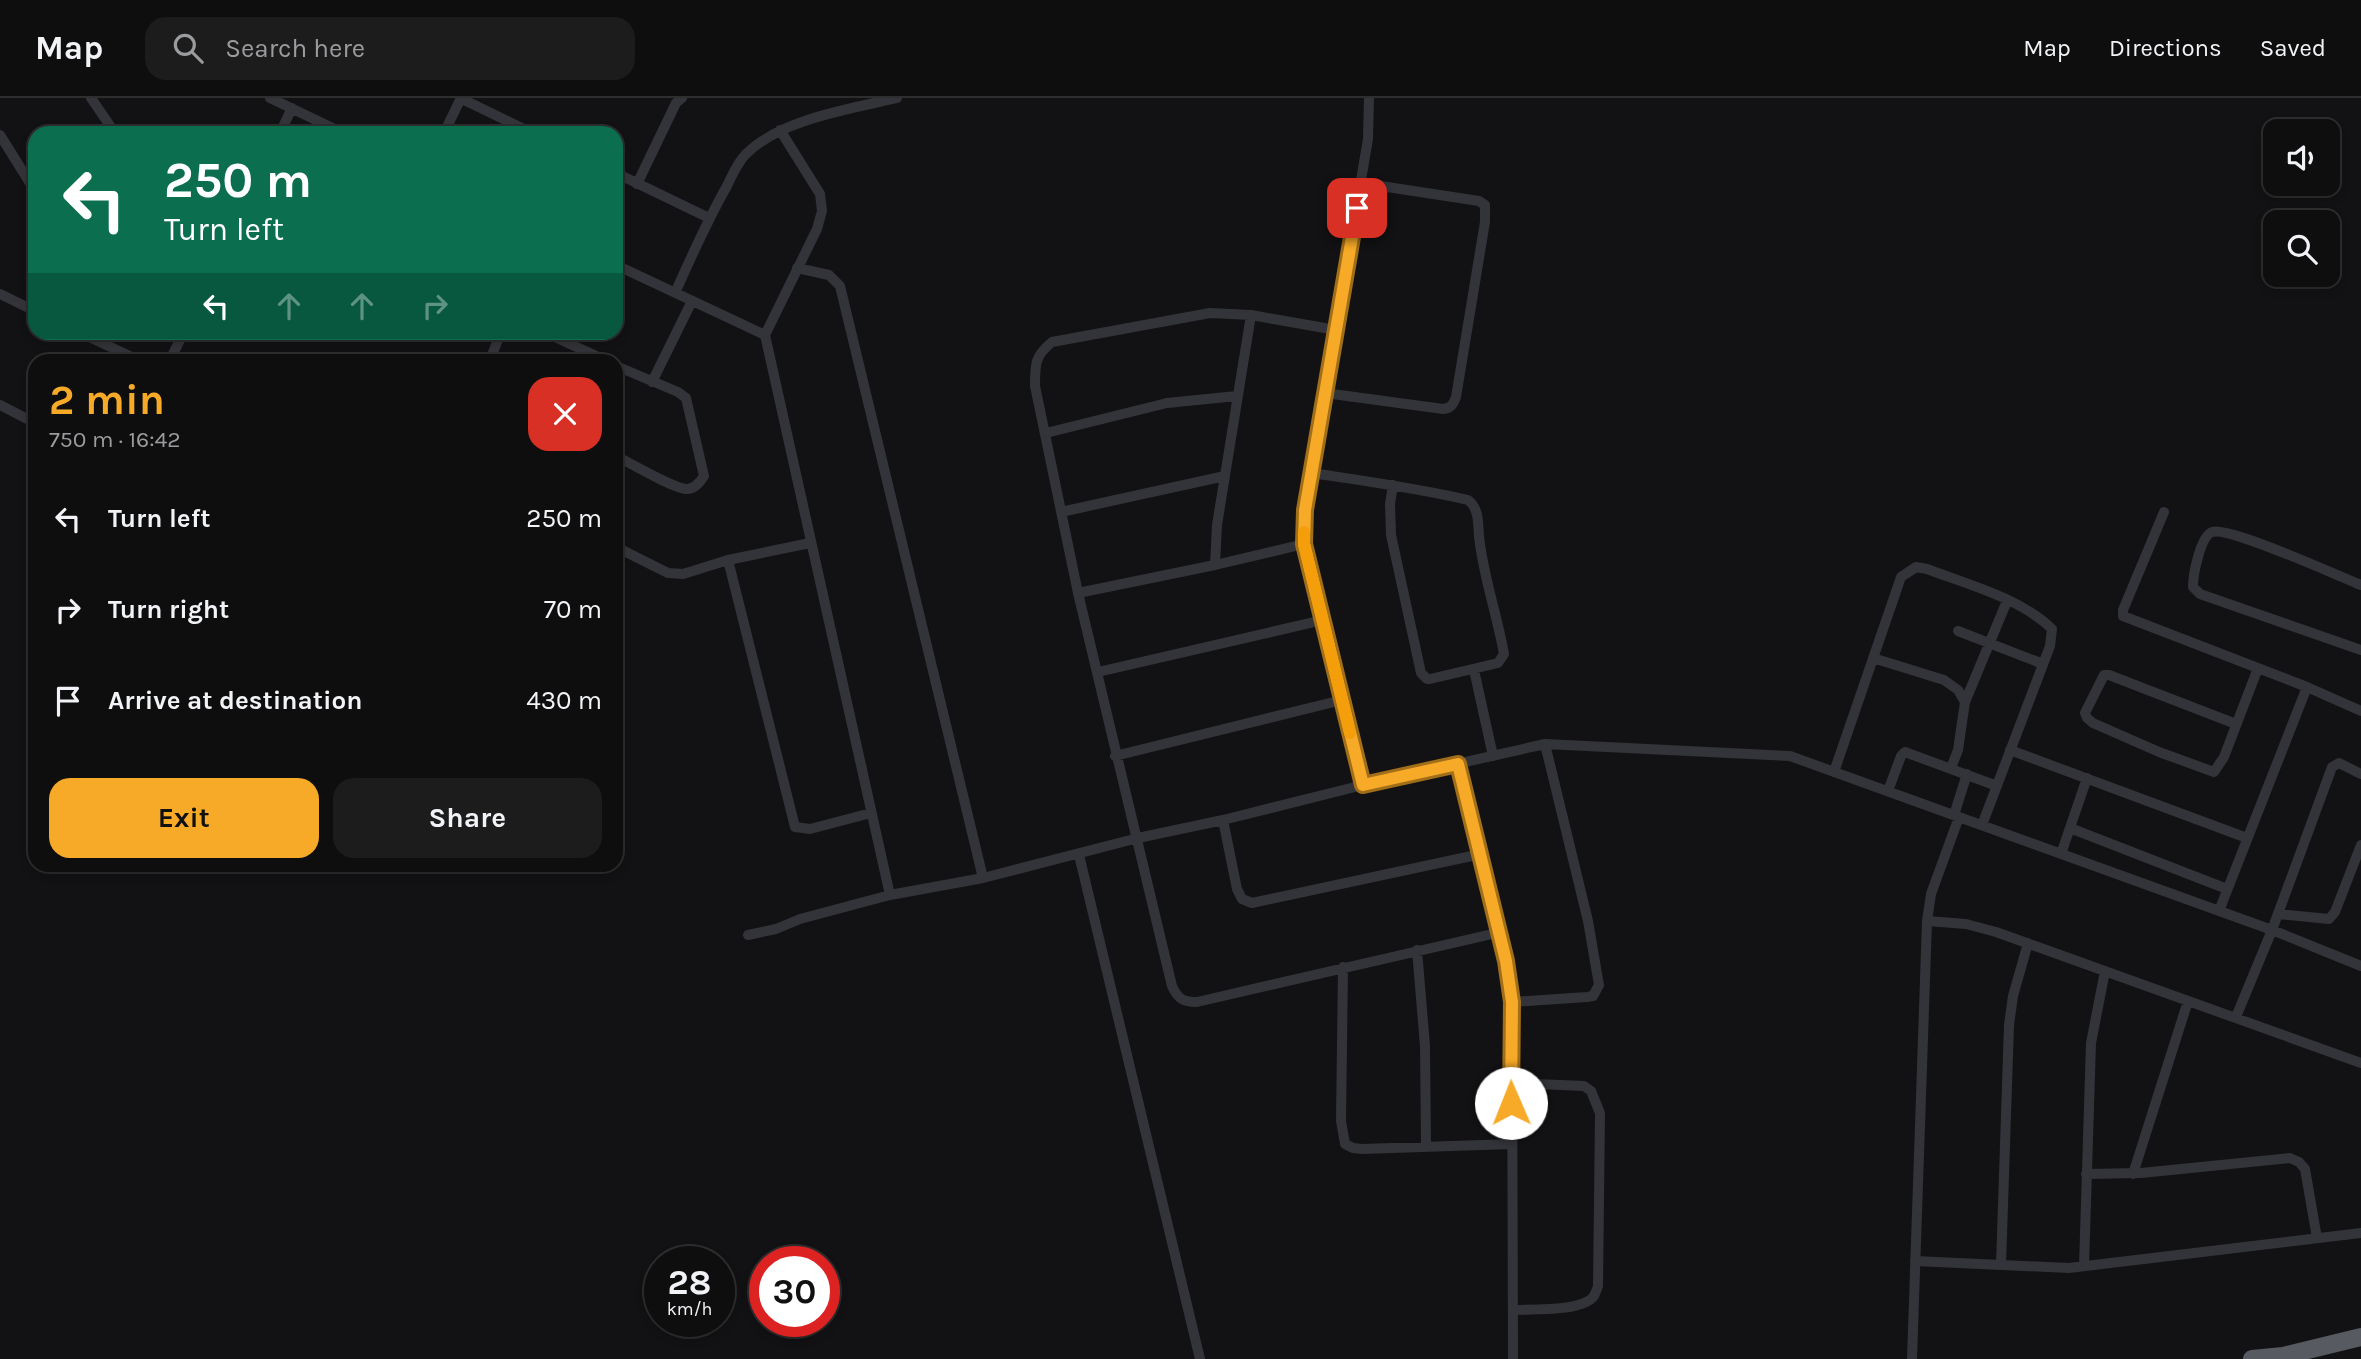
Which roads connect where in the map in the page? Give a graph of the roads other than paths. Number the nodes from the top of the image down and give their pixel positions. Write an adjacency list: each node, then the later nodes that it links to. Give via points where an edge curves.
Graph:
1 (91, 98): 10 (street)
2 (270, 98): 8 (street)
3 (461, 98): 13 (street); 14 (street)
4 (837, 98): 9 (street)
5 (897, 98): 9 (street)
6 (1369, 98): 19 (street)
7 (674, 100): 20 (street)
8 (292, 108): 11 (street); 12 (street)
9 (841, 111): 15 (street)
10 (110, 126)
11 (283, 126)
12 (329, 126)
13 (447, 126)
14 (518, 126)
15 (780, 131): 21 (street, via 743,156); 23 (street, via 820,194 817,229)
16 (0, 135): 18 (street)
17 (623, 177): 20 (street)
18 (28, 180)
19 (1361, 183): 29 (street); 37 (street, via 1485,205 1456,397 1454,404 1443,409)
20 (637, 184): 21 (street)
21 (709, 218): 24 (street)
22 (623, 268): 24 (street)
23 (797, 268): 30 (street); 94 (street, via 829,275 840,286)
24 (675, 293): 26 (street)
25 (0, 295): 27 (street)
26 (692, 301): 30 (street); 36 (street)
27 (28, 308)
28 (1251, 315): 29 (street); 38 (street); 41 (street, via 1210,313 1052,342 1039,353 1035,368)
29 (1336, 330): 37 (street)
30 (765, 335): 48 (street)
31 (96, 340): 33 (street)
32 (561, 340): 34 (street)
33 (125, 354)
34 (592, 354)
35 (623, 369): 36 (street)
36 (652, 382): 42 (street, via 686,398 705,477 688,489)
37 (1325, 393): 43 (street)
38 (1237, 396): 41 (street, via 1167,403); 44 (street)
39 (0, 405): 40 (street)
40 (28, 420)
41 (1046, 433): 46 (street)
42 (623, 460)
43 (1312, 472): 45 (street); 49 (street)
44 (1224, 476): 46 (street); 52 (street)
45 (1393, 485): 63 (street, via 1391,535 1421,674 1430,679); 63 (street, via 1468,500 1475,508 1480,554 1504,654 1498,663)
46 (1061, 512): 54 (street)
47 (2164, 512): 62 (street, via 2123,616)
48 (810, 543): 51 (street); 83 (street)
49 (1304, 544): 52 (street); 56 (street)
50 (623, 550): 51 (street, via 668,573 683,574)
51 (728, 560): 83 (street, via 795,827 810,829)
52 (1215, 565): 54 (street)
53 (2361, 585): 59 (street, via 2222,531 2206,537 2193,574 2193,587 2200,594)
54 (1078, 593): 64 (street)
55 (2007, 601): 58 (street); 60 (street, via 1916,567 1901,577); 61 (street, via 2052,629)
56 (1322, 620): 64 (street); 66 (street)
57 (1958, 631): 58 (street)
58 (1990, 643): 61 (street); 67 (street)
59 (2361, 650)
60 (1873, 658): 67 (street, via 1944,680); 76 (street)
61 (2043, 664): 71 (street)
62 (2258, 668): 65 (street); 69 (street)
63 (1474, 670): 73 (street)
64 (1098, 672): 72 (street)
65 (2306, 687): 68 (street); 89 (street)
66 (1342, 699): 72 (street); 80 (street)
67 (1965, 702): 75 (street)
68 (2361, 711)
69 (2236, 724): 69 (street, via 2214,772 2093,723 2085,713 2104,675)
70 (1545, 744): 73 (street); 76 (street, via 1790,756); 110 (street, via 1599,985 1593,996)
71 (2010, 750): 79 (street); 81 (street)
72 (1115, 756): 88 (street)
73 (1493, 756): 74 (street)
74 (1458, 764): 80 (street); 91 (street)
75 (1951, 768): 77 (street); 82 (street, via 1905,752)
76 (1834, 772): 82 (street)
77 (1967, 774): 81 (street); 84 (street)
78 (2361, 774): 98 (street, via 2339,763 2332,767)
79 (2087, 778): 87 (street); 89 (street)
80 (1363, 785): 85 (street)
81 (1997, 786): 86 (street)
82 (1888, 791): 84 (street)
83 (871, 813): 96 (street)
84 (1956, 816): 86 (street); 99 (street)
85 (1223, 820): 88 (street); 91 (street, via 1237,889 1242,899 1252,903)
86 (1982, 825): 92 (street)
87 (2070, 828): 92 (street); 95 (street)
88 (1138, 838): 93 (street); 107 (street, via 1172,986 1185,1002)
89 (2247, 838): 95 (street)
90 (2361, 845): 98 (street, via 2329,919)
91 (1481, 854): 101 (street)
92 (2061, 854): 97 (street)
93 (1079, 855): 94 (street); 125 (street)
94 (983, 878): 96 (street)
95 (2227, 889): 97 (street)
96 (890, 895): 102 (street)
97 (2218, 911): 100 (street)
98 (2278, 914): 100 (street)
99 (1927, 921): 103 (street, via 1966,924); 120 (street)
100 (2272, 930): 106 (street); 111 (street)
101 (1501, 932): 104 (street); 110 (street)
102 (748, 935)
103 (2028, 943): 108 (street); 121 (street, via 2009,1024)
104 (1417, 950): 107 (street); 115 (street, via 1425,1046)
105 (2361, 953): 106 (street)
106 (2357, 965)
107 (1343, 967): 115 (street, via 1341,1121 1345,1144 1362,1149)
108 (2105, 971): 109 (street); 116 (street, via 2091,1042)
109 (2188, 1001): 111 (street); 117 (street)
110 (1512, 1002): 113 (street)
111 (2236, 1017): 112 (street)
112 (2361, 1063)
113 (1511, 1083): 114 (street); 123 (street, via 1584,1086 1600,1113 1598,1286 1594,1296 1574,1307)
114 (1512, 1144): 115 (street); 123 (street)
115 (1426, 1145)
116 (2086, 1174): 117 (street); 122 (street)
117 (2133, 1174): 119 (street, via 2290,1158 2305,1169)
118 (2361, 1233): 119 (street)
119 (2316, 1238): 122 (street)
120 (1915, 1261): 121 (street); 127 (street)
121 (2001, 1265): 122 (street)
122 (2084, 1266)
123 (1513, 1310): 126 (street)
124 (2361, 1337): 128 (highway)
125 (1200, 1359)
126 (1513, 1359)
127 (1912, 1359)
128 (2252, 1359)

